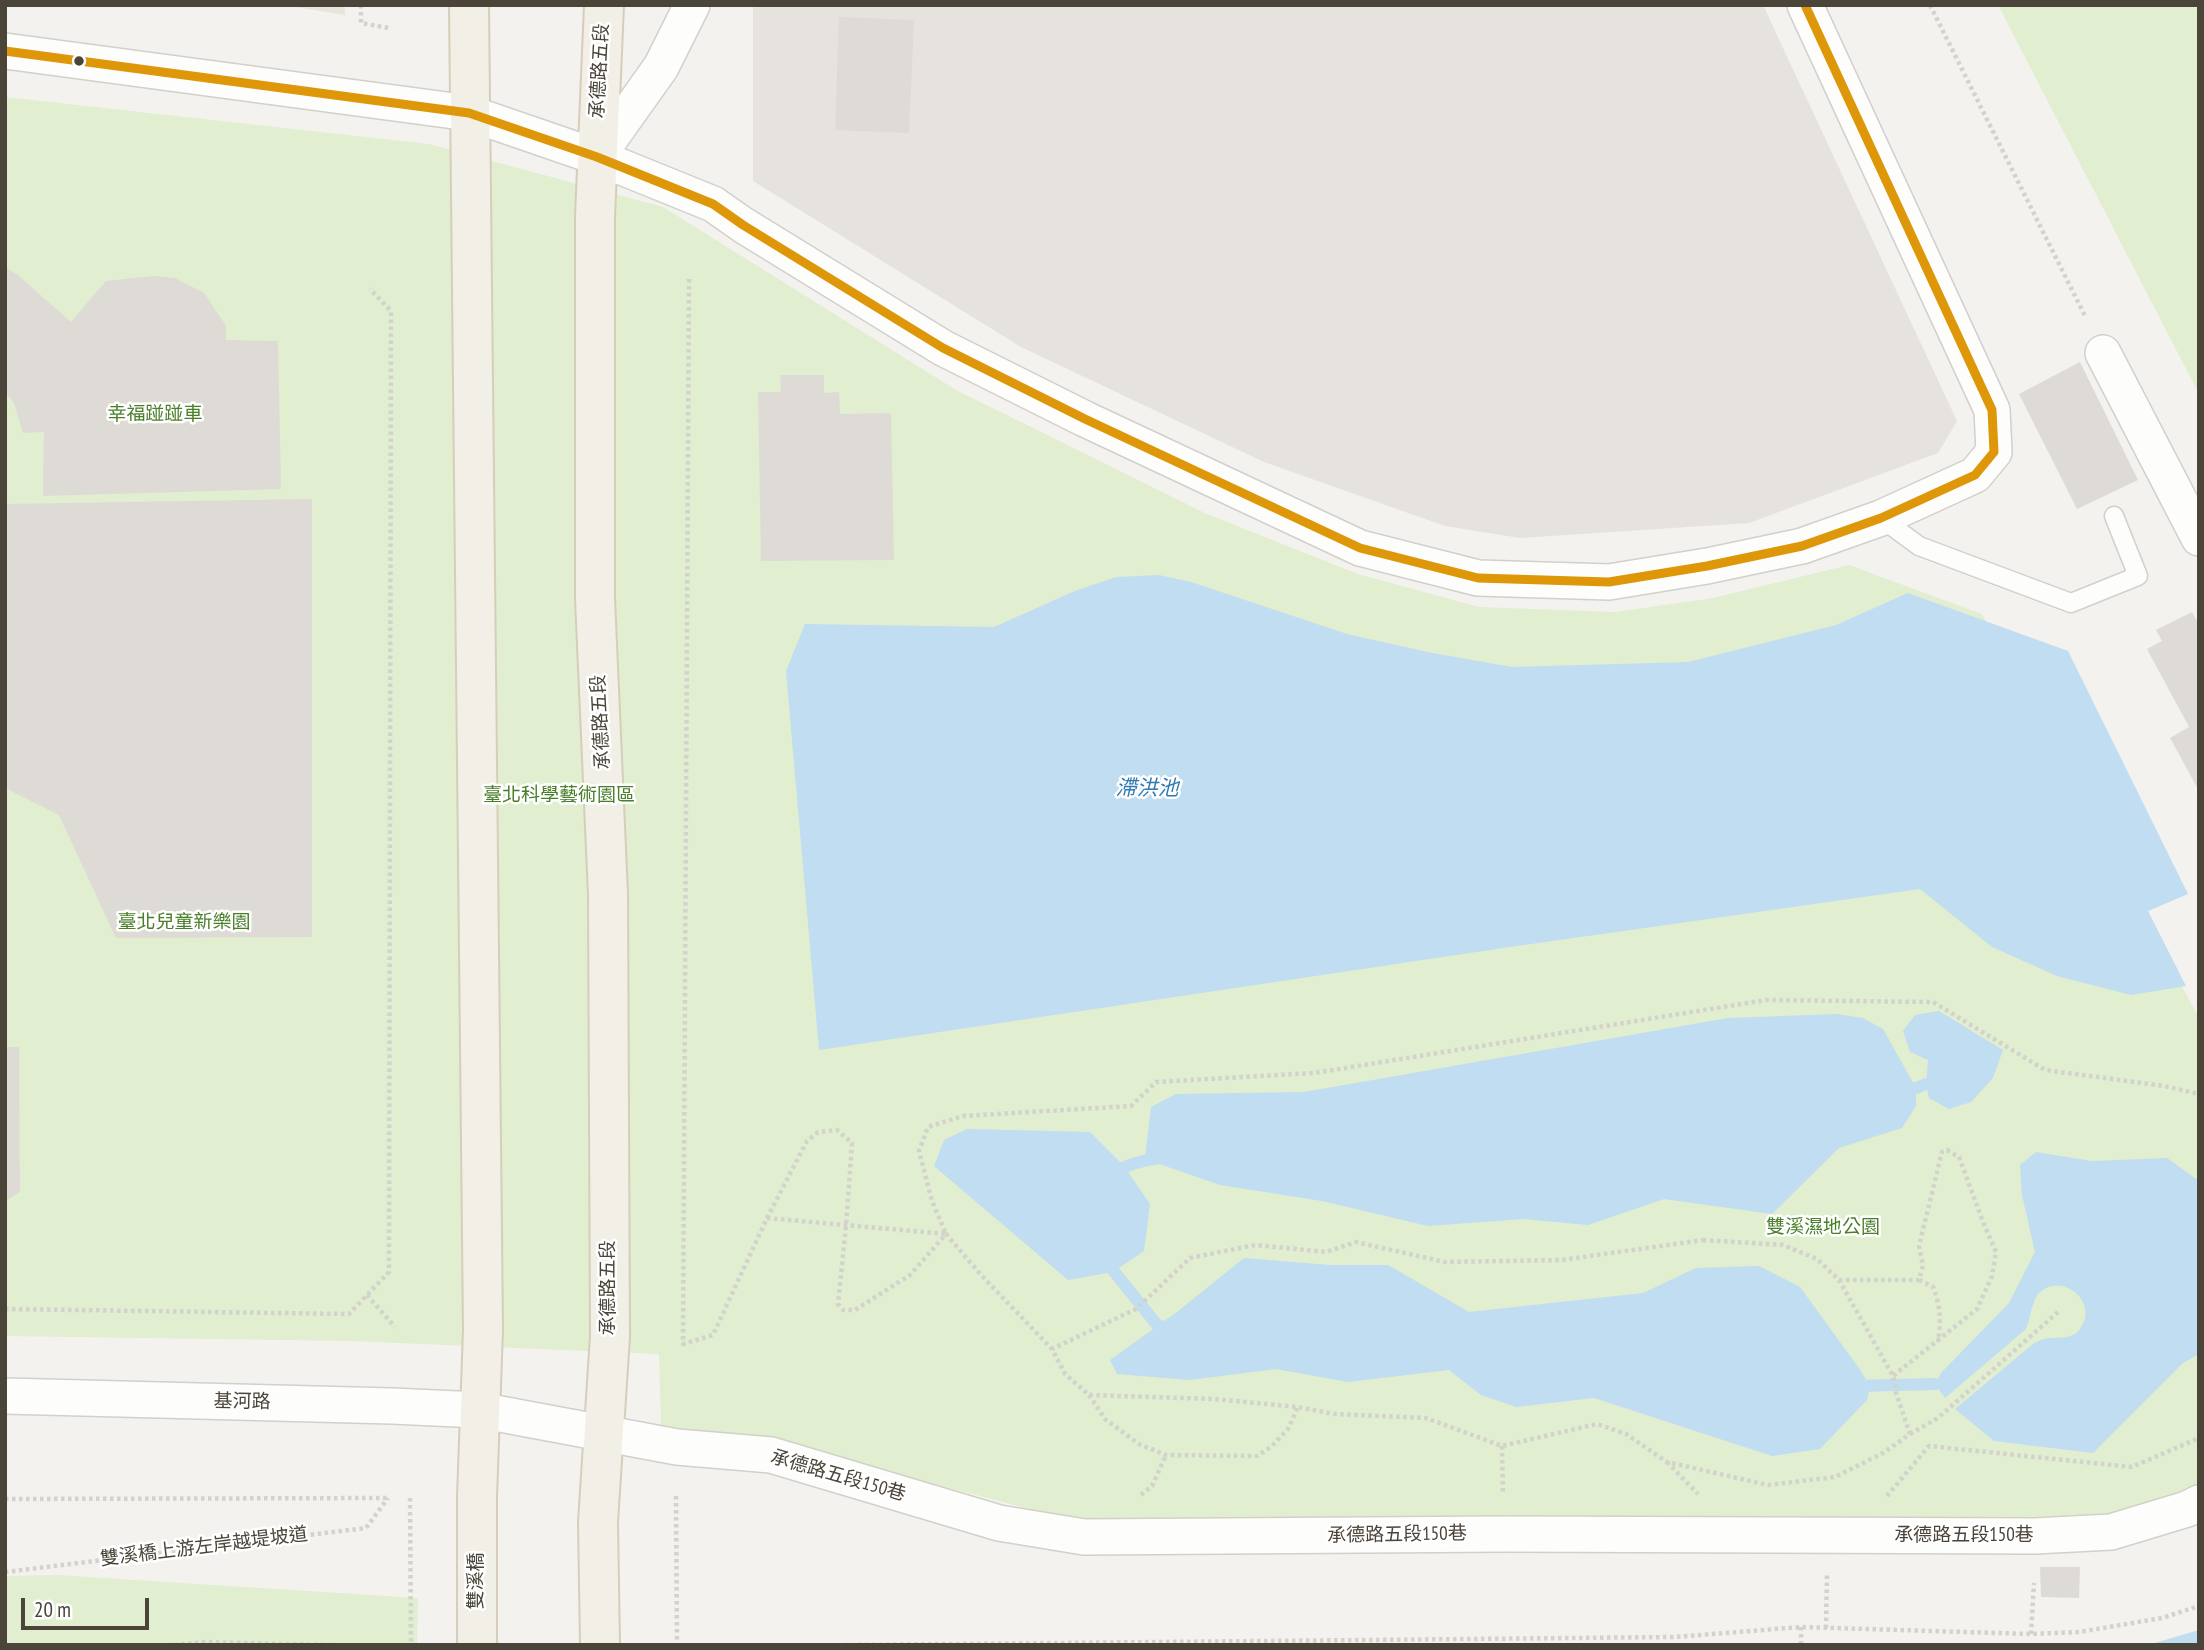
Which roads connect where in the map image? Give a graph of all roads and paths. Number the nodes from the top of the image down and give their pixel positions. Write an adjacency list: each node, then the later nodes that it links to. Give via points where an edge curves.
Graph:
1 (361, 5): 7 (path, via 361,23)
2 (469, 5): 9 (main road)
3 (604, 5): 10 (main road, 承德路五段)
4 (692, 5): 10 (street, via 660,67)
5 (1805, 5): 15 (street, via 1992,410 1994,452 1975,475)
6 (1930, 5): 13 (path)
7 (389, 28)
8 (5, 51): 9 (street)
9 (470, 113): 10 (street); 33 (main road, via 483,1330)
10 (597, 157): 15 (street, via 713,204 943,348 1360,548 1478,578 1609,582 1802,546); 34 (main road, 承德路五段, via 595,598 608,921 610,1336)
11 (689, 279): 18 (path, via 683,1344 713,1335)
12 (370, 289): 23 (path, via 391,311 389,1272)
13 (2103, 353): 16 (street)
14 (2114, 516): 15 (lane, via 2138,576 2071,603 1919,546)
15 (1881, 518)
16 (2199, 538)
17 (2199, 1094): 20 (path, via 2045,1070 1933,1002 1766,1000 1314,1073 1156,1082 1131,1106 963,1116 929,1127 919,1151)
18 (767, 1218): 19 (path); 19 (path, via 807,1141 818,1132 836,1130 852,1143)
19 (846, 1226): 20 (path); 20 (path, via 838,1304 843,1310 855,1310 910,1275)
20 (946, 1234): 28 (path)
21 (1839, 1280): 22 (path); 28 (path, via 1817,1259 1783,1245 1703,1240 1562,1260 1445,1262 1356,1242 1326,1252 1255,1245 1190,1258 1136,1309); 29 (path)
22 (1919, 1280): 27 (path, via 1933,1287 1939,1304); 27 (path, via 1923,1266 1919,1246 1942,1152 1947,1150 1959,1157 1996,1252 1992,1276 1977,1310)
23 (367, 1295): 24 (path, via 349,1314); 26 (path)
24 (5, 1309)
25 (2058, 1312): 35 (path, via 1938,1418)
26 (395, 1327)
27 (1938, 1342): 29 (path)
28 (1052, 1349): 30 (path, via 1065,1374)
29 (1893, 1379): 35 (path)
30 (1089, 1395): 32 (path); 32 (path, via 1105,1419 1139,1444 1166,1455 1257,1456 1288,1429)
31 (5, 1396): 33 (street, 基河路)
32 (1298, 1407): 37 (path, via 1334,1414 1426,1418)
33 (479, 1410): 34 (street, 基河路); 55 (main road, 雙溪橋)
34 (603, 1434): 43 (street, 承德路五段150巷, via 677,1447 771,1454 999,1523 1083,1537); 56 (main road, 承德路五段, via 598,1522)
35 (1910, 1434): 37 (path, via 1835,1477 1768,1485 1667,1462 1626,1434 1597,1424)
36 (2199, 1438): 41 (path, via 2132,1467 1929,1446)
37 (1502, 1447): 43 (path)
38 (676, 1496): 57 (path)
39 (410, 1498): 54 (path)
40 (5, 1499): 44 (path, 雙溪橋上游左岸越堤坡道, via 388,1498 366,1528)
41 (1883, 1501)
42 (2199, 1503): 43 (street, 承德路五段150巷, via 2111,1532 2048,1535)
43 (1504, 1534)
44 (5, 1572)
45 (1827, 1573): 49 (path)
46 (2034, 1583): 50 (path)
47 (2199, 1606): 50 (path, via 2162,1618)
48 (1801, 1628): 49 (path); 51 (path); 58 (path, via 1675,1637)
49 (1826, 1628): 50 (path)
50 (2031, 1634)
51 (1801, 1644)
52 (174, 1645): 53 (path)
53 (332, 1645)
54 (411, 1645)
55 (477, 1645)
56 (600, 1645)
57 (677, 1645)
58 (844, 1645)

